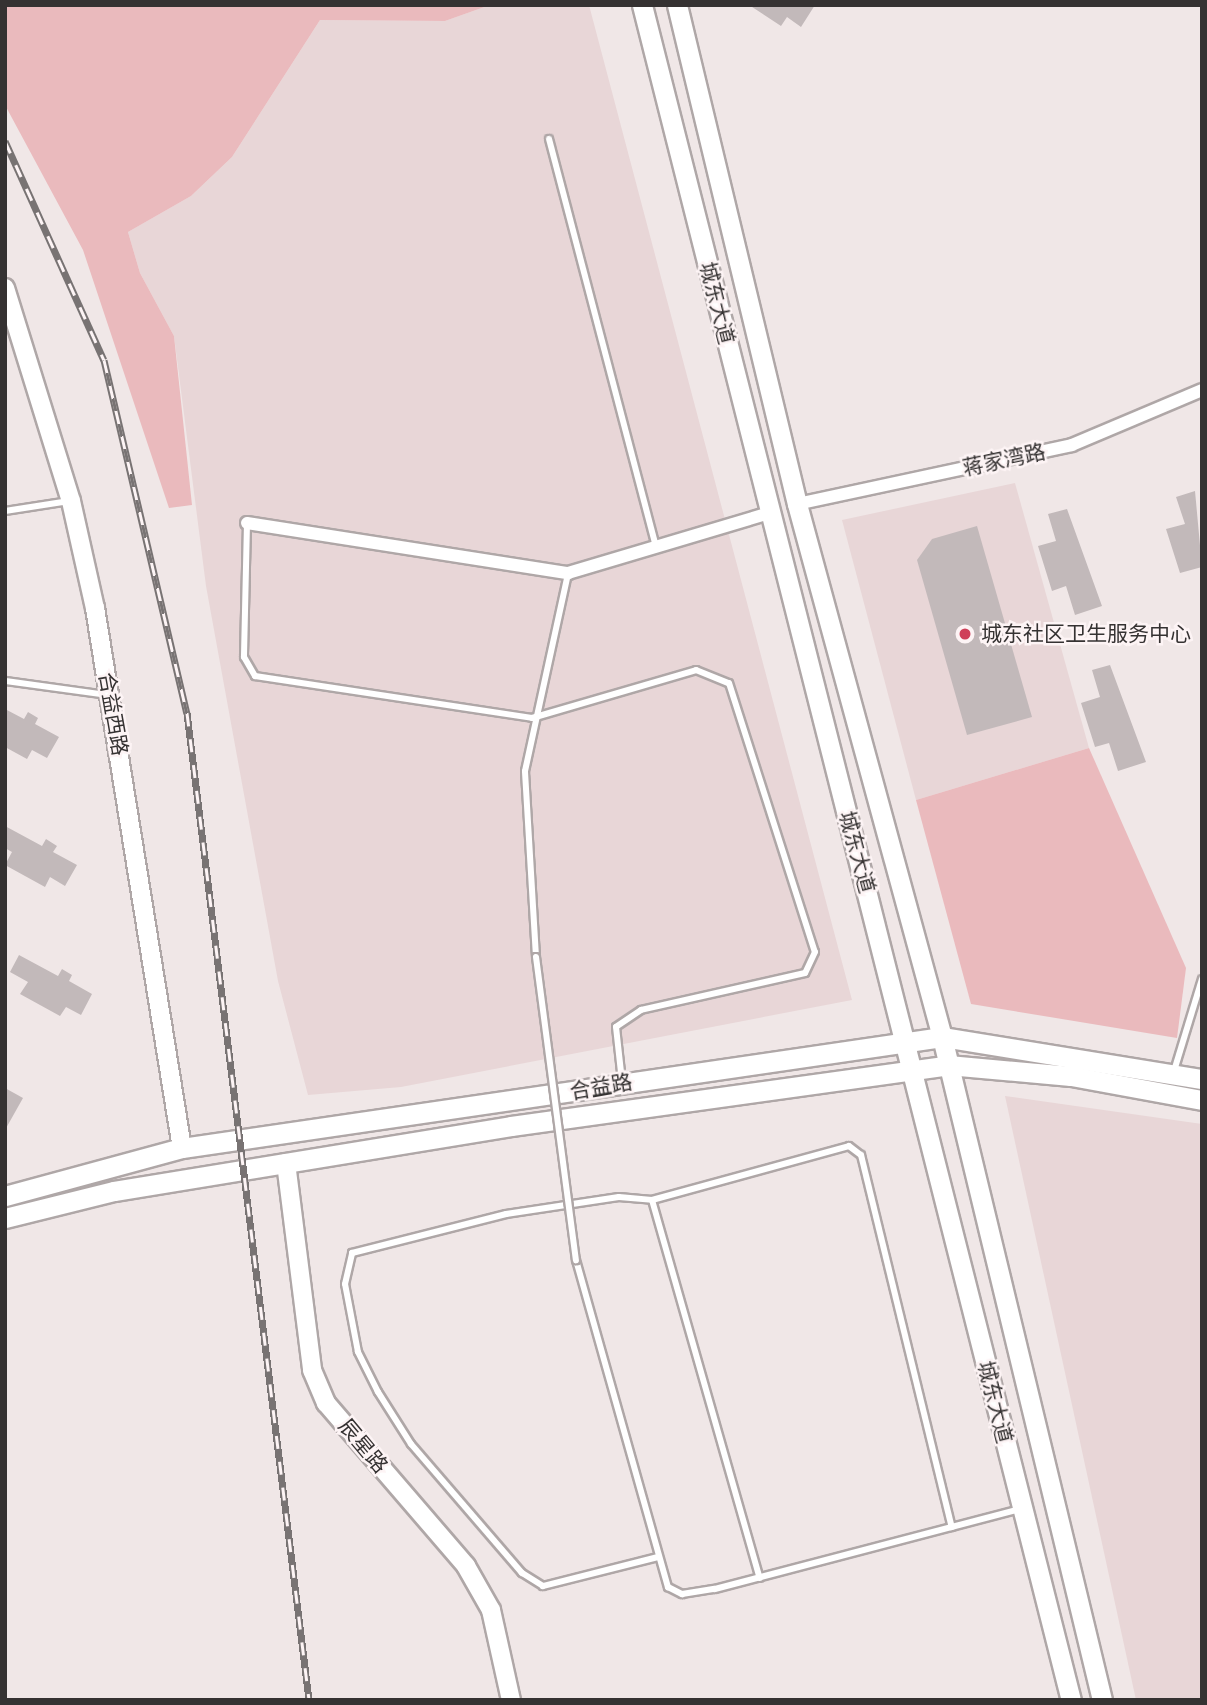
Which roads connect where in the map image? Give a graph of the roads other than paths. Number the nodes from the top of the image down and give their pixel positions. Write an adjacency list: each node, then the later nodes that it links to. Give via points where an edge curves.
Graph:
1 (642, 5): 9 (main road, 城东大道)
2 (677, 5): 7 (main road, 城东大道)
3 (549, 139): 11 (lane)
4 (5, 288): 6 (street, 合益西路)
5 (1202, 390): 7 (street, 蒋家湾路, via 1072,445)
6 (71, 501): 8 (lane); 14 (street, 合益西路)
7 (797, 504): 17 (main road, 城东大道)
8 (5, 512)
9 (769, 513): 11 (street); 18 (main road, 城东大道)
10 (247, 523): 12 (street); 15 (lane, via 244,657 255,676)
11 (656, 547): 12 (street)
12 (568, 573): 15 (lane)
13 (5, 681): 14 (lane)
14 (110, 696): 25 (street, 合益西路)
15 (531, 718): 23 (lane, via 696,670 729,683 815,953 805,973 633,1015 616,1027); 32 (lane, bridge, via 525,771 536,957 576,1260)
16 (1202, 979): 21 (lane)
17 (942, 1037): 18 (main road, 合益路); 19 (main road, 城东大道); 21 (main road, 合益路)
18 (907, 1041): 20 (main road, 城东大道); 23 (main road, 合益路)
19 (948, 1065): 20 (main road, 合益路); 24 (main road, 合益路, via 1071,1076); 36 (main road, 城东大道)
20 (912, 1069): 26 (main road, 合益路); 30 (main road, 城东大道)
21 (1173, 1073): 22 (main road, 合益路)
22 (1202, 1079)
23 (622, 1083): 25 (main road, 合益路)
24 (1202, 1100)
25 (182, 1148): 27 (main road, 合益路)
26 (286, 1163): 29 (main road, 合益路, via 32,1207); 34 (street, 辰星路, via 312,1370 326,1403 466,1566 491,1610)
27 (5, 1196)
28 (652, 1200): 31 (lane, via 849,1146 861,1155); 32 (lane, via 619,1197 506,1214 352,1253 345,1284 358,1352 378,1392 411,1444 522,1573 543,1586); 33 (lane)
29 (5, 1218)
30 (1022, 1509): 31 (lane); 35 (main road, 城东大道)
31 (951, 1527): 33 (lane)
32 (658, 1557): 33 (lane, via 668,1587 682,1594)
33 (760, 1577)
34 (512, 1700)
35 (1071, 1700)
36 (1102, 1700)

